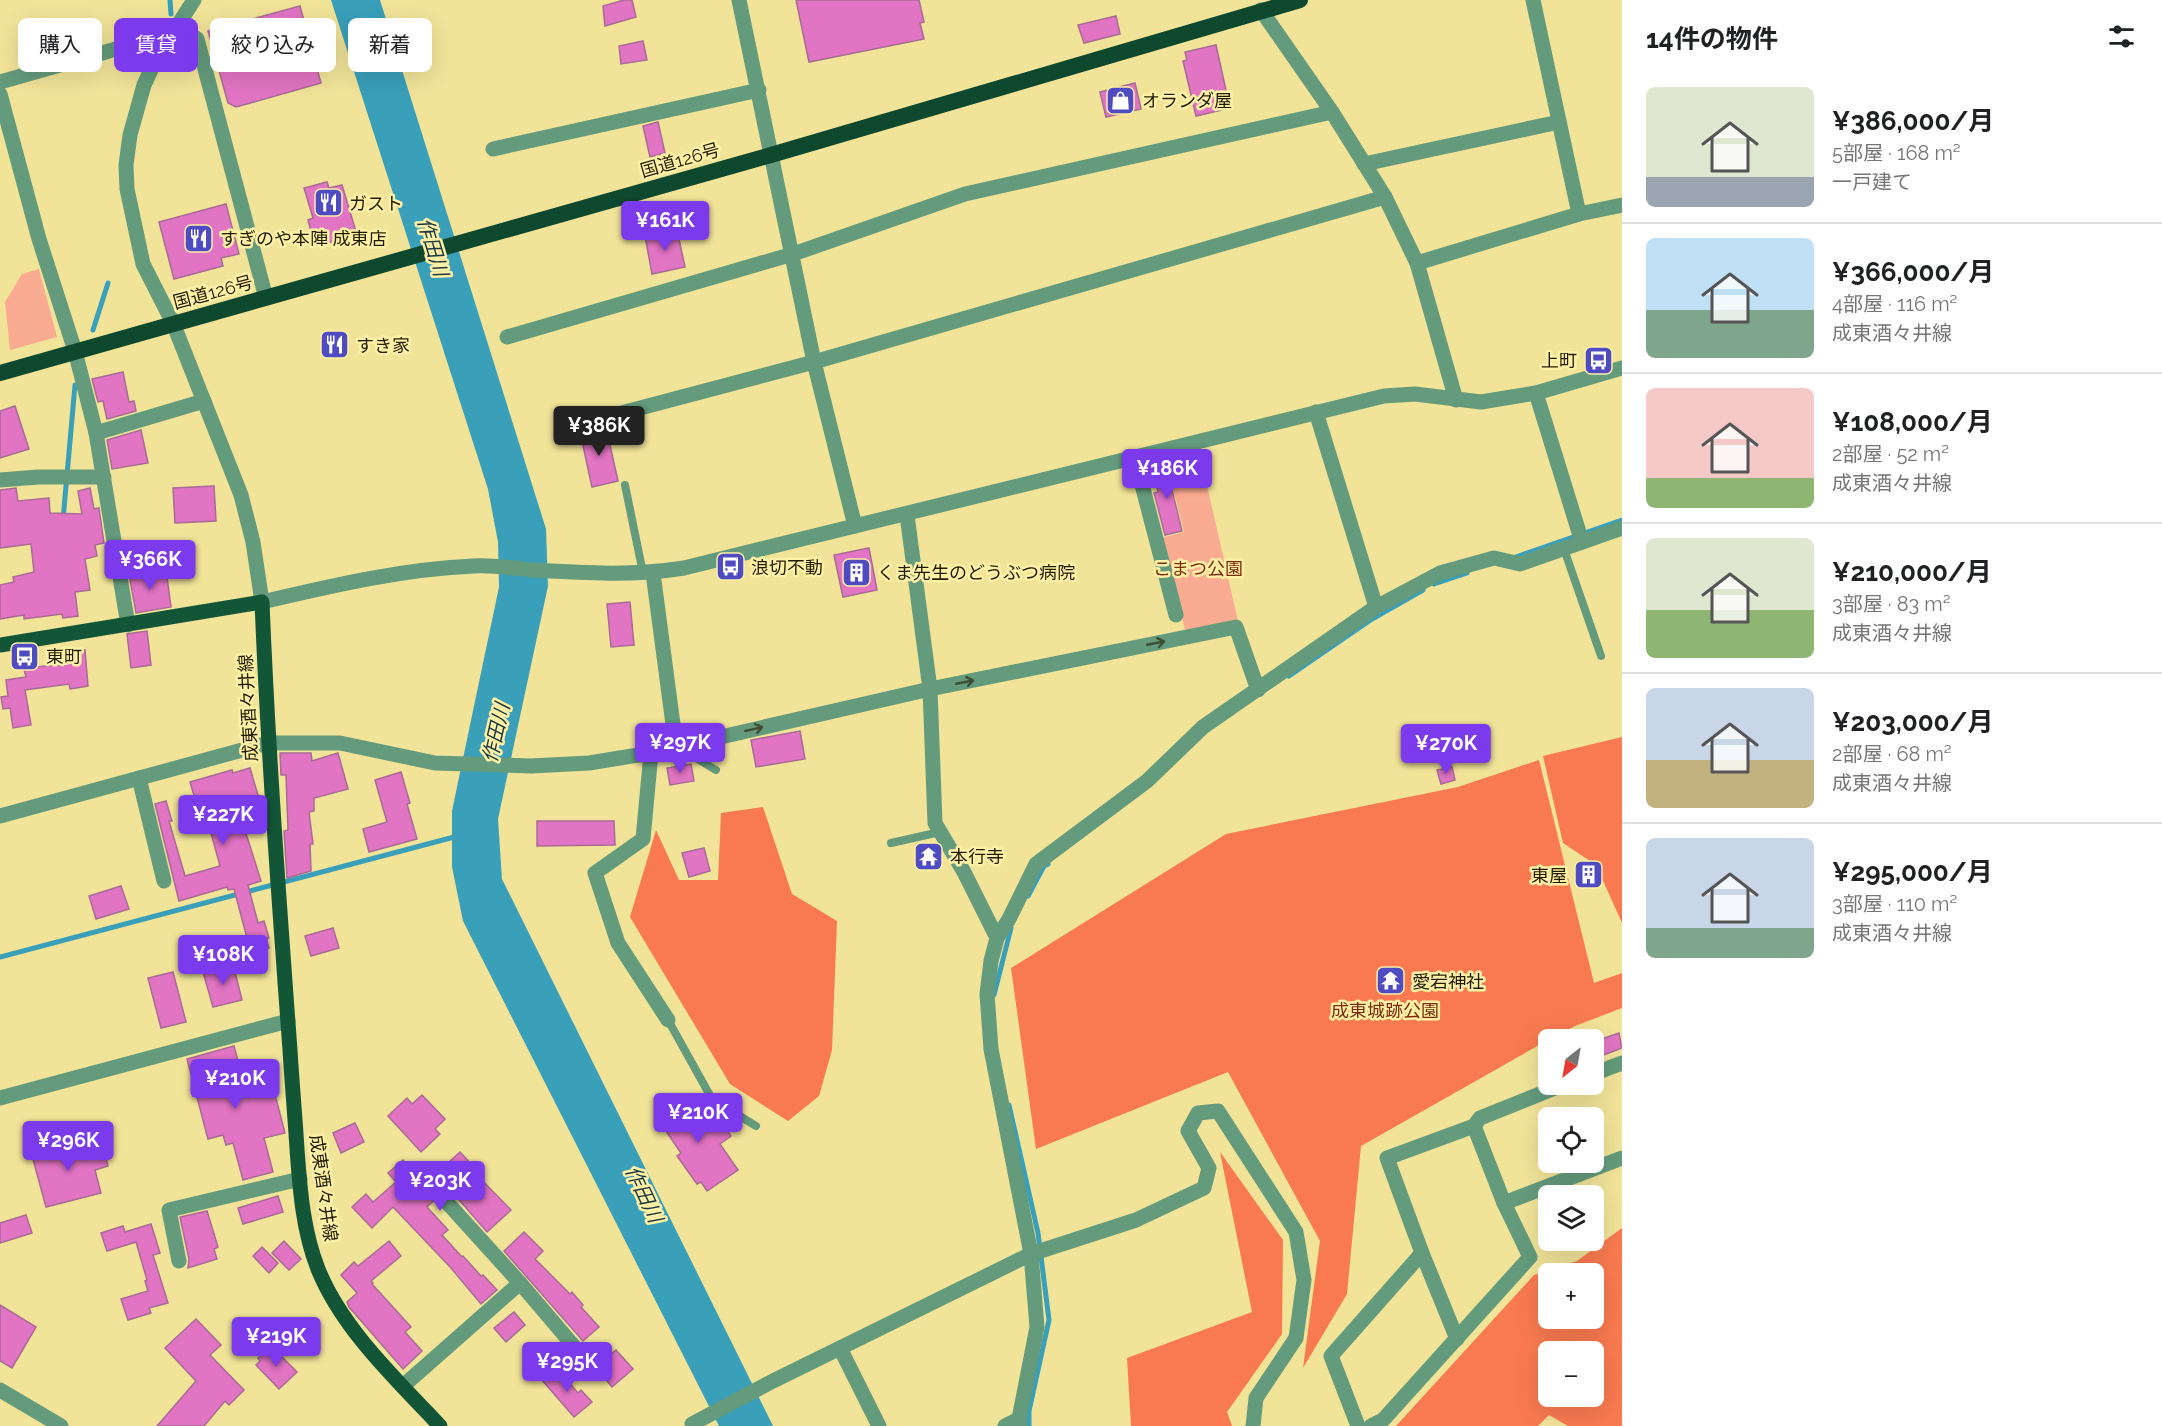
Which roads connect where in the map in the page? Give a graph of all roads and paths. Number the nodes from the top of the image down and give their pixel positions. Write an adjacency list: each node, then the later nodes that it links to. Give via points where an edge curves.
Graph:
1 (194, 0): 6 (street)
2 (739, 0): 11 (street)
3 (1300, 0): 5 (highway, 国道126号)
4 (1533, 0): 14 (street)
5 (1258, 5): 13 (street); 16 (highway, 国道126号, via 1145,46)
6 (183, 18)
7 (198, 43): 23 (street)
8 (114, 50): 10 (street)
9 (150, 72): 24 (street, via 130,135 126,173 143,264)
10 (0, 82)
11 (759, 90): 15 (street); 16 (street)
12 (0, 94): 26 (street, via 39,239)
13 (1332, 112): 17 (street); 21 (street, via 965,195)
14 (1559, 122): 17 (street); 20 (street)
15 (493, 149)
16 (771, 155): 21 (street); 23 (highway, 国道126号)
17 (1364, 164): 18 (street)
18 (1386, 197): 22 (street); 27 (street)
19 (1622, 205): 20 (street)
20 (1579, 214): 22 (street)
21 (793, 254): 25 (street); 27 (street)
22 (1417, 263): 31 (street)
23 (266, 298): 24 (highway, 国道126号)
24 (173, 323): 26 (highway, 国道126号); 32 (street)
25 (507, 336)
26 (75, 351): 29 (highway, 国道126号); 35 (street)
27 (814, 362): 34 (street); 41 (street)
28 (1622, 368): 30 (street)
29 (0, 372)
30 (1536, 393): 31 (street, via 1480,402); 43 (street)
31 (1456, 400): 33 (street, via 1415,394 1384,396)
32 (204, 401): 35 (street); 46 (street, via 241,495 254,542)
33 (1317, 412): 36 (street); 47 (street)
34 (591, 422)
35 (96, 434): 37 (street)
36 (1135, 458): 40 (street); 48 (street)
37 (104, 477): 38 (street); 49 (street)
38 (0, 480)
39 (625, 485): 45 (lane)
40 (907, 515): 41 (street); 52 (street)
41 (855, 526): 45 (street, via 684,568)
42 (1622, 528): 43 (street)
43 (1580, 537): 44 (street)
44 (1563, 549): 47 (street, via 1520,564 1494,558 1440,573); 51 (lane)
45 (648, 573): 46 (street, via 476,566 341,583); 55 (street)
46 (262, 602): 49 (main road); 54 (main road, 成東酒々井線)
47 (1376, 607): 53 (street)
48 (1176, 615)
49 (128, 625): 50 (main road)
50 (0, 645)
51 (1601, 656)
52 (930, 689): 53 (street, one-way to 53, via 1236,627); 55 (street, one-way to 52); 60 (street, via 935,823)
53 (1258, 690): 63 (street, via 1203,727 1147,781 1036,864)
54 (268, 743): 56 (street, via 340,743 435,763 531,766 590,763); 58 (street); 65 (main road, 成東酒々井線)
55 (676, 747): 56 (street); 57 (lane)
56 (651, 753): 64 (street, via 644,839 595,873 618,943)
57 (716, 770)
58 (139, 778): 59 (street); 62 (street)
59 (0, 816)
60 (940, 832): 61 (lane); 63 (street)
61 (891, 843)
62 (164, 881)
63 (997, 938): 76 (street, via 987,994 991,1048)
64 (668, 1020): 70 (lane, via 712,1099)
65 (288, 1021): 69 (street); 73 (main road, 成東酒々井線)
66 (1622, 1064): 67 (street)
67 (1604, 1070)
68 (1538, 1095): 71 (street, via 1480,1118)
69 (0, 1098)
70 (756, 1126)
71 (1474, 1126): 75 (street); 77 (street, via 1387,1158)
72 (1622, 1158): 75 (street)
73 (300, 1179): 78 (street, via 169,1210); 83 (main road, 成東酒々井線, via 307,1233 318,1270 337,1307)
74 (443, 1198): 79 (street)
75 (1504, 1203): 80 (street, via 1530,1257)
76 (1038, 1252): 81 (street); 85 (street, via 1037,1327); 91 (street, via 1136,1220 1204,1188 1209,1168 1188,1131 1198,1113 1218,1111 1296,1232 1304,1280 1296,1338 1256,1398)
77 (1422, 1253): 80 (street); 92 (street, via 1331,1356)
78 (179, 1261)
79 (520, 1283): 82 (street); 83 (street)
80 (1458, 1339): 93 (street, via 1383,1420)
81 (840, 1348): 86 (street); 89 (street)
82 (595, 1371)
83 (403, 1386): 88 (main road, 成東酒々井線)
84 (0, 1390): 87 (street)
85 (1020, 1423): 90 (street)
86 (690, 1425)
87 (61, 1426)
88 (440, 1426)
89 (879, 1426)
90 (1005, 1426)
91 (1252, 1426)
92 (1358, 1426)
93 (1371, 1426)

